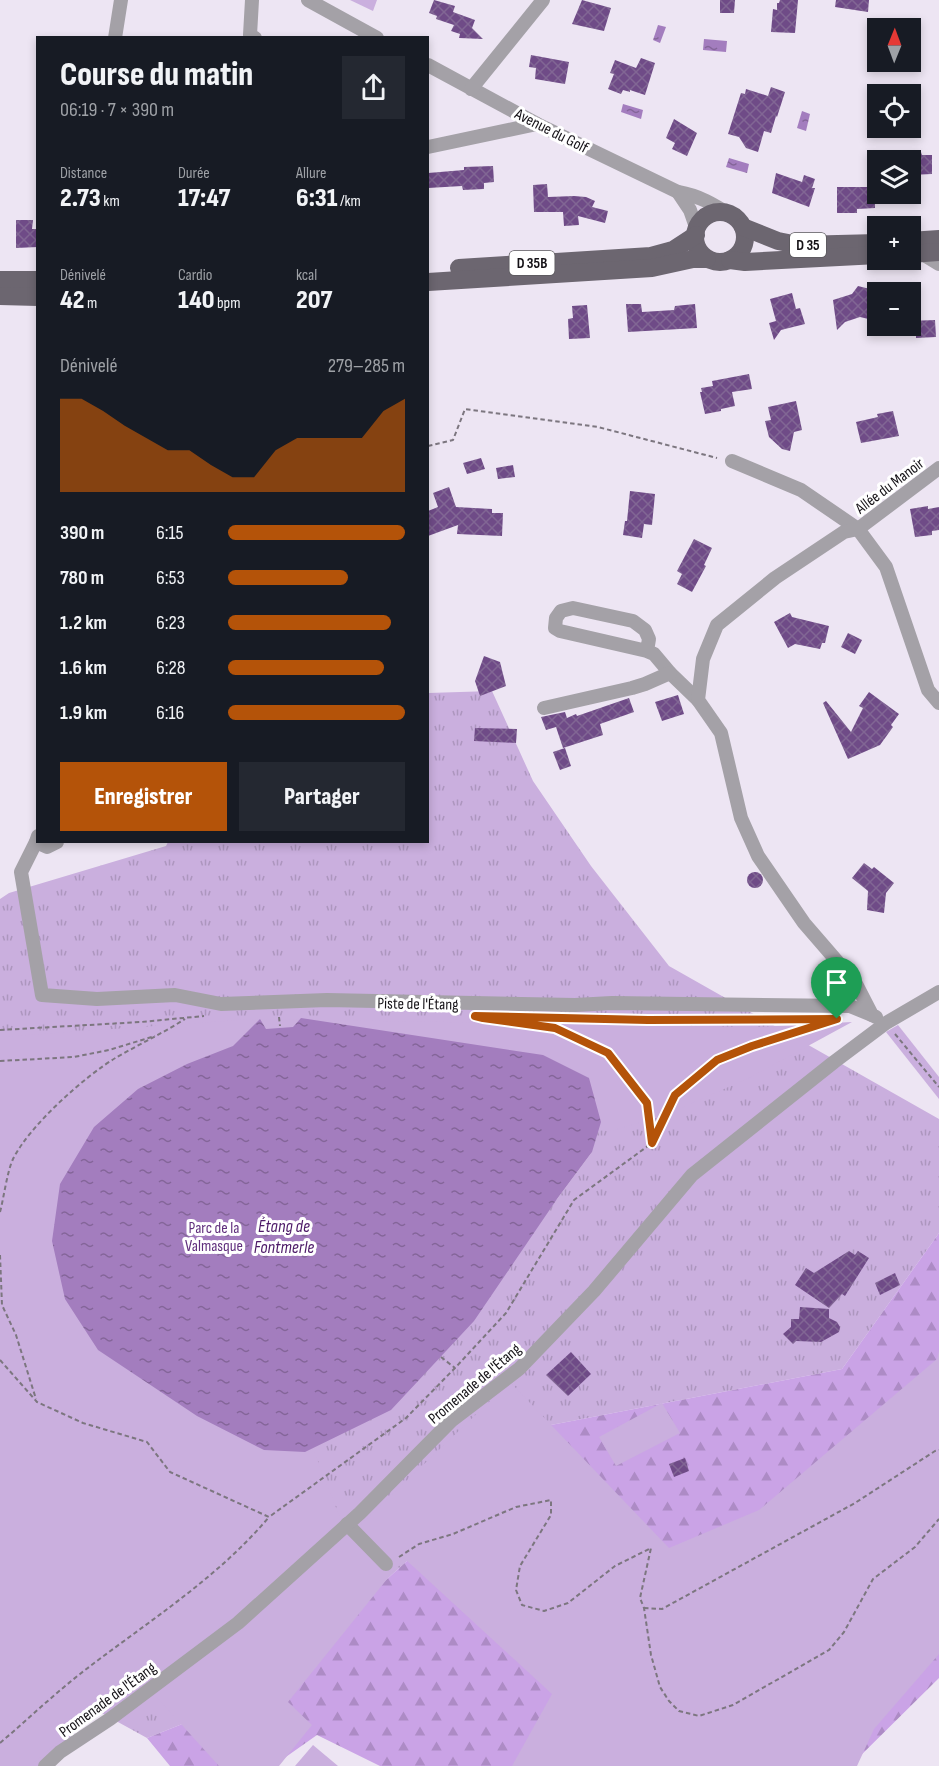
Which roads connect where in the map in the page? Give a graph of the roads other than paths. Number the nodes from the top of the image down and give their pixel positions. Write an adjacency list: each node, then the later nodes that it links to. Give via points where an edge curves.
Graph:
1 (122, 0): 5 (street)
2 (252, 0): 6 (street)
3 (308, 0): 7 (street)
4 (543, 0): 9 (street)
5 (115, 36)
6 (252, 36)
7 (373, 36)
8 (429, 66): 9 (street, Avenue du Golf / D 35)
9 (471, 89): 10 (street, Avenue du Golf / D 35)
10 (537, 124): 11 (street); 12 (street, Avenue du Golf / D 35)
11 (429, 147)
12 (678, 192): 13 (street, Avenue du Golf / D 35, via 708,201); 14 (street, via 690,210)
13 (737, 221): 14 (main road, via 724,213 715,213 701,222); 16 (main road, Avenue du Golf / D 35, via 778,241 798,245); 21 (main road, via 745,242)
14 (696, 232): 20 (main road, via 698,249); 23 (main road, D 35B, via 673,250 651,256)
15 (939, 239): 17 (main road)
16 (867, 243)
17 (921, 249)
18 (921, 251): 22 (street)
19 (867, 256): 21 (main road, D 35)
20 (708, 259): 21 (main road); 26 (main road, D 35B, via 652,268)
21 (730, 260)
22 (939, 264)
23 (429, 270)
24 (0, 279): 25 (main road)
25 (36, 280)
26 (429, 282)
27 (0, 296): 28 (main road)
28 (36, 297)
29 (732, 461): 31 (street, via 801,490)
30 (939, 468): 31 (street, Allée du Manoir)
31 (858, 529): 34 (street, Allée du Manoir, via 844,532 775,578 717,625 703,659); 35 (street, via 886,567 928,690)
32 (647, 651): 32 (street, via 649,639 645,630 633,621 573,608 561,611 556,618 555,628 560,632); 33 (street)
33 (669, 673): 34 (street); 36 (street, via 632,688)
34 (698, 700): 41 (street, via 722,733 741,818 758,856 804,923 855,982)
35 (939, 703)
36 (544, 708)
37 (36, 841): 41 (street, via 21,872 42,995 97,999 175,995 221,1004 327,1000 850,1006)
38 (42, 843): 39 (street, via 47,847)
39 (55, 843)
40 (939, 992): 42 (street, Promenade de l'Étang)
41 (872, 1015): 42 (street)
42 (886, 1023): 43 (street, Promenade de l'Étang, via 692,1175 594,1291 519,1369 451,1421)
43 (347, 1524): 44 (street); 45 (street, Promenade de l'Étang, via 238,1623)
44 (386, 1564)
45 (45, 1766)

